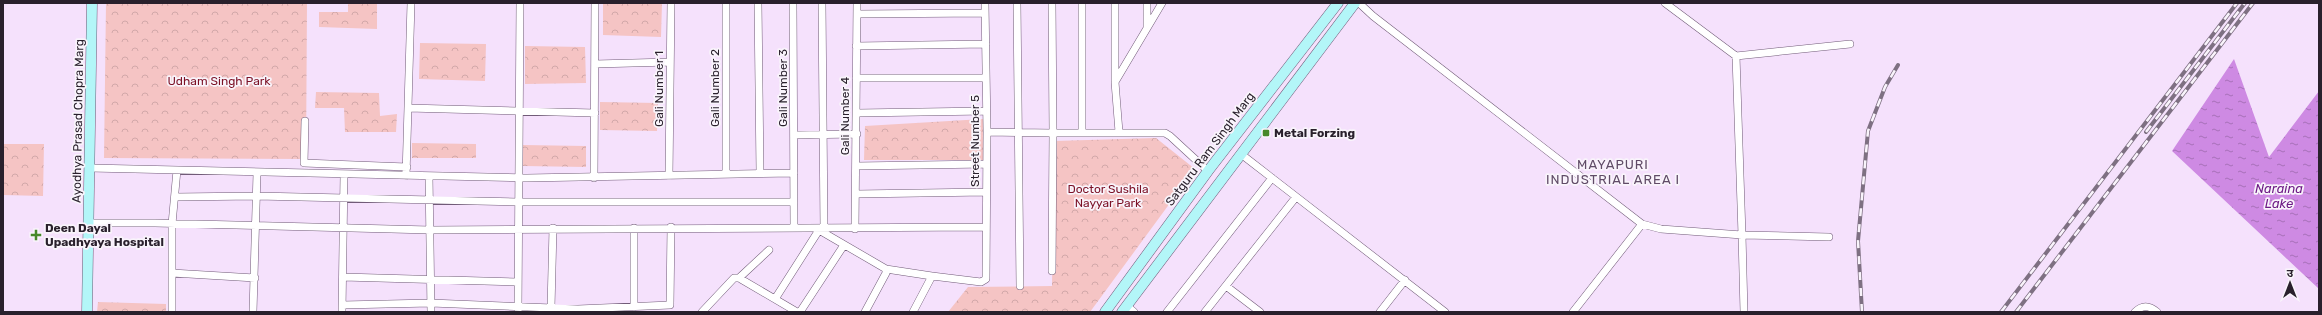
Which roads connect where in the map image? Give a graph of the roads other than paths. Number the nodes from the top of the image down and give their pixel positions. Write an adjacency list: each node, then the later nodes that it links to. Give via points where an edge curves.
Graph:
1 (92, 3): 51 (main road, Ayodhya Prasad Chopra Marg)
2 (411, 3): 33 (street)
3 (520, 3): 34 (street)
4 (595, 3): 29 (street)
5 (671, 3): 28 (street, Gali Number 1)
6 (726, 3): 56 (street, Gali Number 2)
7 (758, 3): 54 (street)
8 (793, 3): 45 (street, Gali Number 3)
9 (822, 3): 46 (street)
10 (857, 3): 22 (street, Gali Number 4)
11 (985, 3): 21 (street, Street Number 5)
12 (1017, 3): 40 (street)
13 (1052, 3): 42 (street)
14 (1082, 3): 43 (street)
15 (1115, 3): 32 (street)
16 (1147, 3): 23 (street)
17 (1162, 3): 23 (street)
18 (1338, 3): 53 (main road, Satguru Ram Singh Marg)
19 (1356, 3): 47 (main road); 76 (street)
20 (1665, 3): 27 (street)
21 (985, 13): 22 (street); 24 (street, Street Number 5)
22 (858, 14): 26 (street, Gali Number 4)
23 (1147, 28): 32 (street)
24 (986, 44): 26 (street); 31 (street, Street Number 5)
25 (1850, 44): 27 (street)
26 (856, 46): 30 (street, Gali Number 4)
27 (1736, 56): 88 (street)
28 (670, 62): 29 (street); 61 (street, Gali Number 1)
29 (595, 64): 37 (street)
30 (856, 78): 31 (street); 36 (street, Gali Number 4)
31 (986, 78): 35 (street, Street Number 5)
32 (1115, 82): 41 (street)
33 (408, 108): 34 (street); 50 (street)
34 (518, 110): 37 (street); 62 (street)
35 (986, 110): 36 (street); 39 (street, Street Number 5)
36 (856, 112): 44 (street, Gali Number 4)
37 (595, 113): 63 (street)
38 (306, 121): 50 (street, via 304,163)
39 (987, 132): 40 (street); 48 (street, Street Number 5)
40 (1018, 132): 42 (street); 102 (street)
41 (1119, 132): 43 (street); 53 (street, via 1165,133)
42 (1053, 133): 43 (street); 93 (street)
43 (1082, 133)
44 (857, 134): 46 (street); 49 (street, Gali Number 4)
45 (794, 135): 46 (street); 57 (street, Gali Number 3)
46 (823, 135): 87 (street)
47 (1241, 154): 64 (street); 111 (main road)
48 (986, 164): 49 (street); 65 (street, Street Number 5)
49 (856, 166): 66 (street, Gali Number 4)
50 (407, 167): 59 (street)
51 (90, 168): 52 (street); 74 (main road, Ayodhya Prasad Chopra Marg)
52 (177, 170): 55 (street); 68 (street)
53 (1208, 171): 121 (main road, Satguru Ram Singh Marg)
54 (760, 172): 56 (street); 57 (street)
55 (257, 173): 58 (street); 67 (street)
56 (726, 173): 61 (street)
57 (794, 173): 73 (street, Gali Number 3)
58 (344, 175): 59 (street); 70 (street)
59 (406, 176): 60 (street)
60 (429, 176): 62 (street); 71 (street)
61 (669, 176): 63 (street)
62 (517, 178): 63 (street); 72 (street)
63 (594, 178)
64 (1272, 178): 69 (street); 122 (street)
65 (986, 192): 66 (street); 83 (street, Street Number 5)
66 (856, 194): 85 (street, Gali Number 4)
67 (257, 196): 68 (street); 70 (street); 77 (street)
68 (175, 197): 75 (street)
69 (1296, 197): 100 (street); 103 (street)
70 (343, 199): 71 (street); 79 (street)
71 (429, 201): 72 (street); 86 (street)
72 (517, 202): 73 (street); 84 (street)
73 (794, 202): 82 (street, Gali Number 3)
74 (90, 223): 75 (street); 112 (main road, Ayodhya Prasad Chopra Marg)
75 (172, 224): 77 (street); 94 (street)
76 (1642, 224): 88 (street, via 1661,229); 127 (street)
77 (257, 226): 79 (street); 96 (street)
78 (671, 227): 81 (street); 82 (street); 110 (street)
79 (343, 228): 86 (street); 97 (street)
80 (553, 228): 81 (street); 84 (street); 107 (street)
81 (634, 228): 106 (street)
82 (794, 228): 87 (street)
83 (985, 228): 85 (street); 95 (street, Street Number 5, via 986,279 981,282)
84 (518, 229): 86 (street); 101 (street)
85 (855, 229): 87 (street)
86 (430, 230): 99 (street)
87 (821, 230): 90 (street); 104 (street)
88 (1742, 235): 89 (street); 128 (street)
89 (1829, 237)
90 (844, 245): 92 (street); 118 (street)
91 (769, 250): 98 (street)
92 (886, 269): 95 (street); 119 (street, via 886,274)
93 (1052, 271)
94 (172, 273): 96 (street); 113 (street)
95 (932, 276): 120 (street)
96 (255, 278): 114 (street)
97 (343, 278): 99 (street); 108 (street)
98 (739, 278): 104 (street); 116 (street, via 729,282)
99 (430, 279): 101 (street); 105 (street)
100 (1405, 280): 125 (street); 126 (street)
101 (517, 282): 109 (street)
102 (1020, 286)
103 (1226, 286): 123 (street); 124 (street)
104 (775, 299): 117 (street)
105 (431, 304): 108 (street); 109 (street); 115 (street)
106 (634, 307): 107 (street); 110 (street)
107 (551, 308): 109 (street)
108 (342, 309)
109 (518, 309)
110 (672, 309)
111 (1128, 310)
112 (87, 312)
113 (172, 312)
114 (253, 312)
115 (431, 312)
116 (702, 312)
117 (797, 312)
118 (800, 312)
119 (865, 312)
120 (913, 312)
121 (1105, 312)
122 (1167, 312)
123 (1205, 312)
124 (1260, 312)
125 (1380, 312)
126 (1445, 312)
127 (1573, 312)
128 (1744, 312)
129 (2135, 312): 130 (street, via 2140,307 2147,306)
130 (2157, 312)

